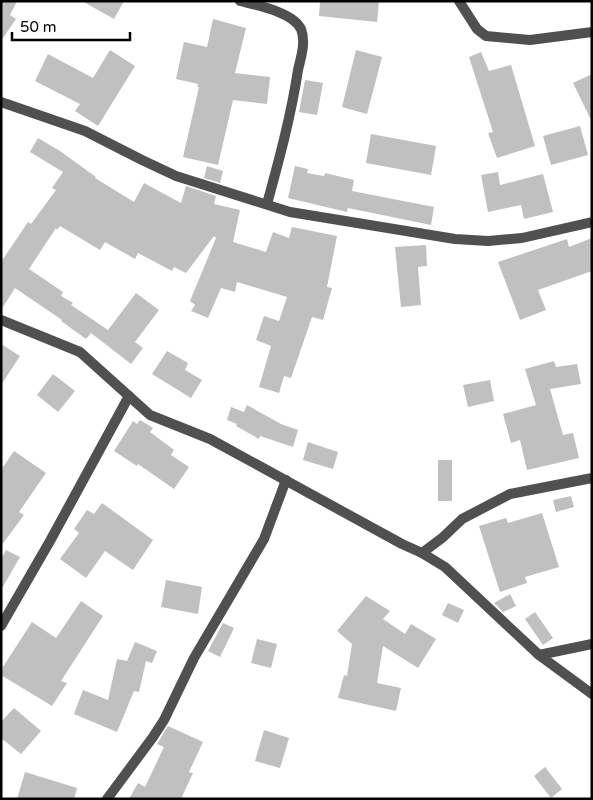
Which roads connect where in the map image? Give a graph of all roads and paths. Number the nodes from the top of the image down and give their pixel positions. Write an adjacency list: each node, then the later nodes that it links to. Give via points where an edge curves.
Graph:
1 (240, 1): 5 (street, via 273,9 290,18 300,28 303,46 291,113)
2 (459, 1): 3 (street, via 477,29 486,36 530,40)
3 (592, 32)
4 (1, 102): 5 (street, via 85,131 176,176)
5 (267, 204): 6 (street, via 290,212 455,239 488,241 522,238)
6 (592, 222)
7 (1, 320): 8 (street, via 80,352)
8 (129, 396): 10 (street, via 150,415 210,439); 12 (street)
9 (592, 478): 11 (street, via 510,494 462,519)
10 (286, 480): 11 (street); 16 (street, via 264,539 194,658 154,738)
11 (422, 553): 14 (street, via 445,567)
12 (1, 626)
13 (592, 644): 14 (street)
14 (538, 655): 15 (street)
15 (592, 694)
16 (107, 799)

